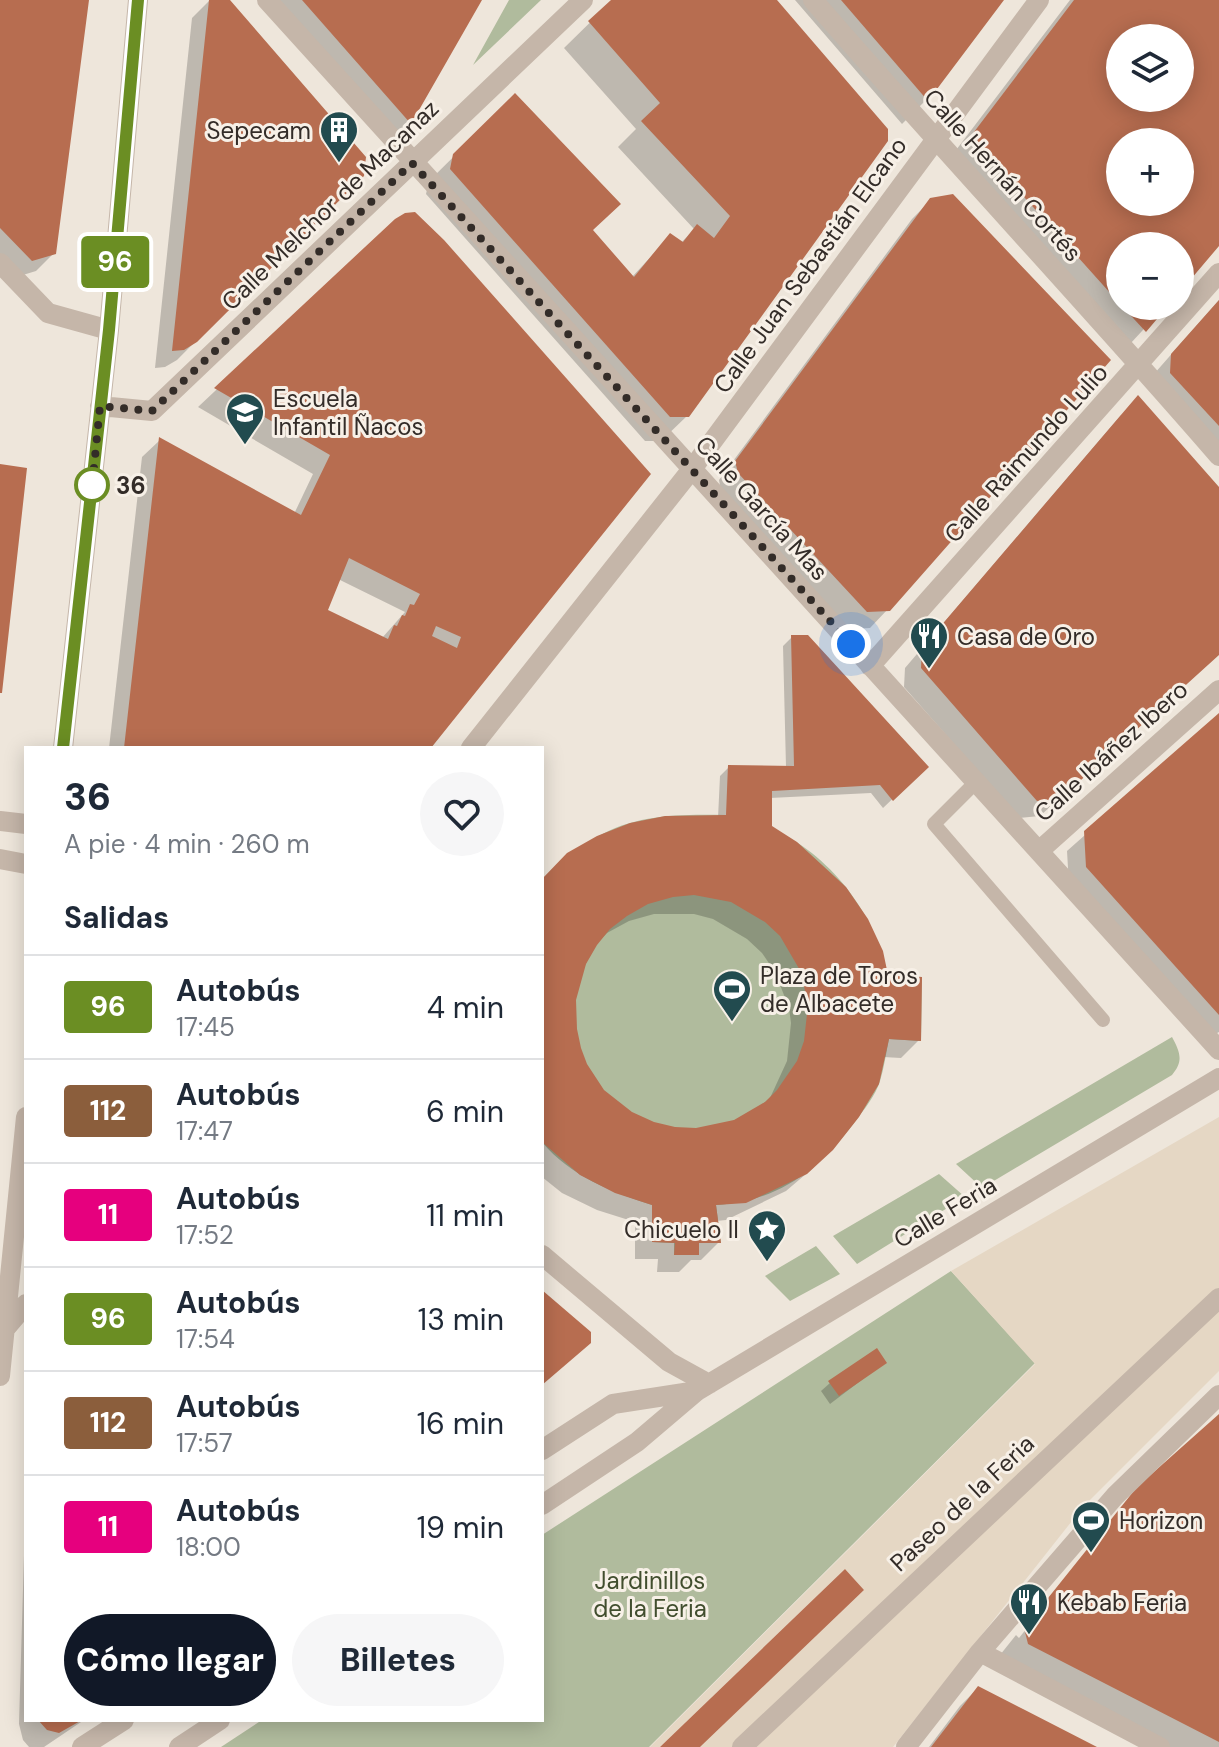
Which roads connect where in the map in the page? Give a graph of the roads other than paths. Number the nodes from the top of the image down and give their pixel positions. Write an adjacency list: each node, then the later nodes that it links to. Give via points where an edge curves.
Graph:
1 (138, 0): 10 (street)
2 (267, 0): 7 (street, Calle García Mas)
3 (583, 0): 7 (street, Calle Melchor de Macanaz)
4 (813, 0): 6 (street, Calle Hernán Cortés)
5 (1039, 0): 6 (street, Calle Juan Sebastián Elcano)
6 (934, 140): 11 (street, Calle Hernán Cortés); 14 (street, Calle Juan Sebastián Elcano)
7 (412, 163): 12 (street, Calle Melchor de Macanaz, via 152,411); 14 (street, Calle García Mas)
8 (0, 263): 10 (street, via 48,313)
9 (1219, 273): 11 (street, Calle Raimundo Lulio)
10 (109, 330): 12 (street)
11 (1140, 365): 13 (street, Calle Hernán Cortés); 15 (street, Calle Raimundo Lulio)
12 (100, 406): 17 (street)
13 (1219, 456)
14 (692, 469): 15 (street, Calle García Mas); 18 (street, Calle Juan Sebastián Elcano)
15 (870, 666): 19 (street, Calle García Mas)
16 (1219, 690): 22 (street, Calle Ibáñez Ibero)
17 (63, 746)
18 (473, 746)
19 (976, 782): 22 (street, Calle García Mas); 25 (lane, via 934,824)
20 (0, 821): 21 (street)
21 (24, 824)
22 (1039, 851): 26 (street, Calle García Mas)
23 (0, 859): 24 (street)
24 (24, 864)
25 (1103, 1020)
26 (1219, 1050)
27 (1219, 1078): 34 (street, Calle Feria)
28 (24, 1136): 32 (street)
29 (544, 1257): 34 (street)
30 (1219, 1298): 43 (street, Paseo de la Feria)
31 (24, 1306): 32 (street)
32 (4, 1330): 33 (street)
33 (0, 1376)
34 (703, 1387): 36 (street, Calle Feria, via 613,1404); 37 (street, Calle Feria, via 637,1442)
35 (1219, 1395): 38 (street, via 1115,1496)
36 (544, 1449)
37 (544, 1504)
38 (980, 1652): 44 (street); 45 (street)
39 (121, 1722): 41 (street)
40 (217, 1722): 42 (street)
41 (82, 1747)
42 (179, 1747)
43 (742, 1747)
44 (906, 1747)
45 (1160, 1747)

